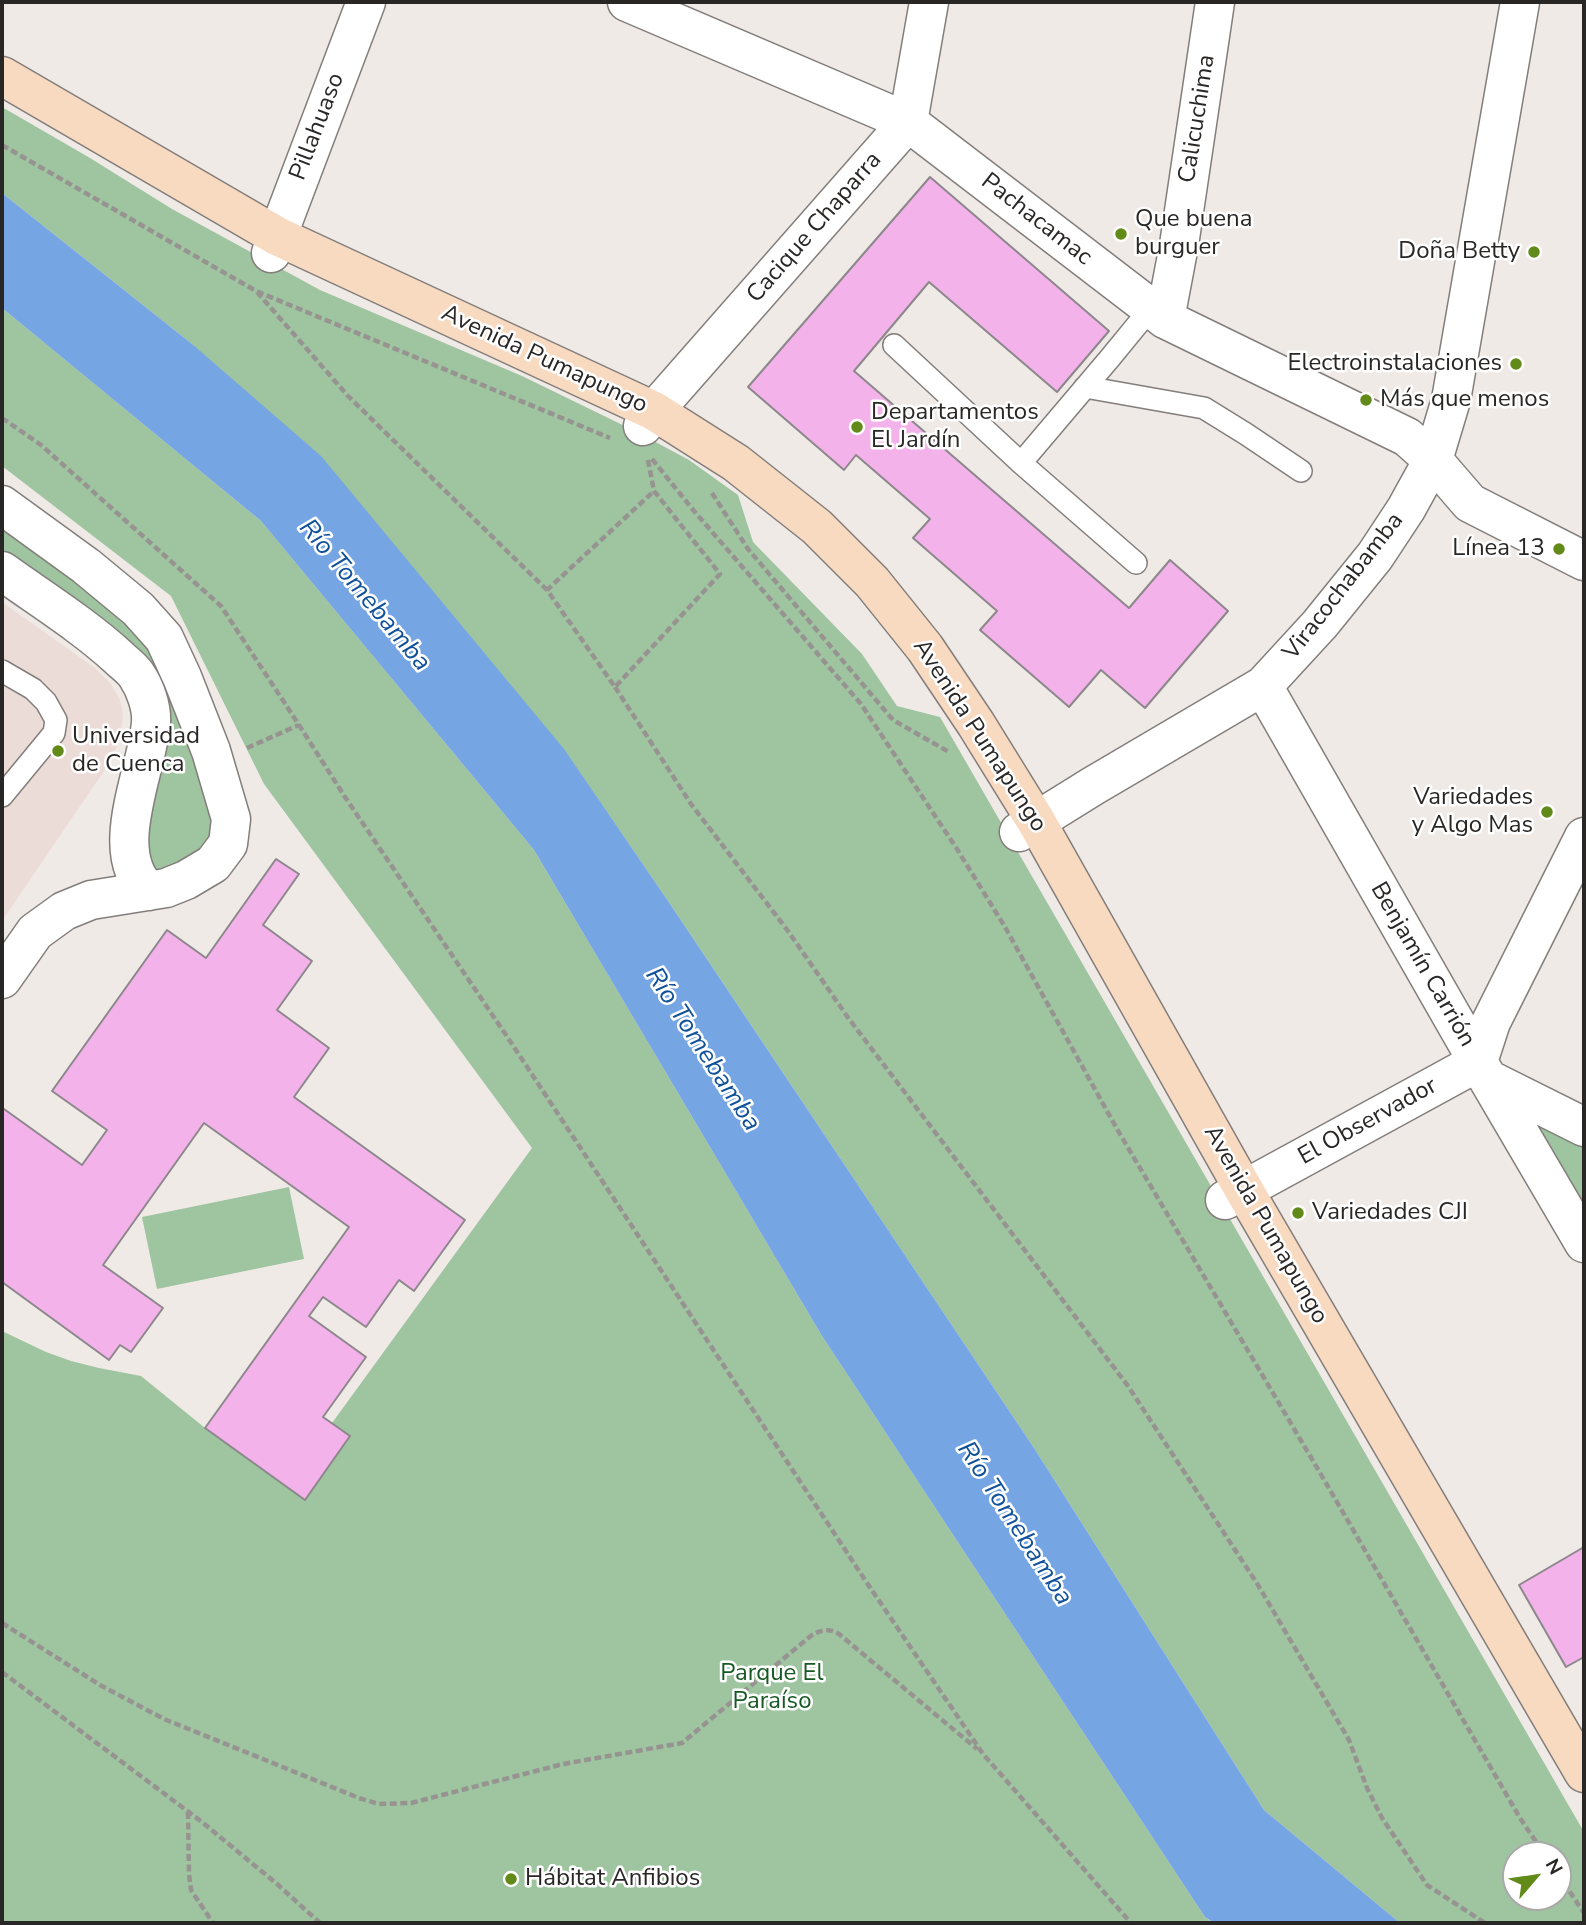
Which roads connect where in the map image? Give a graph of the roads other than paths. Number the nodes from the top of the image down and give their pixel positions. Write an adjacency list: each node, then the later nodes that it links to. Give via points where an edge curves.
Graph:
1 (366, 2): 8 (street, Pillahuaso)
2 (627, 2): 7 (street, Pachacamac)
3 (929, 2): 7 (street)
4 (1215, 2): 9 (street, Calicuchima, via 1179,245)
5 (1520, 2): 13 (street, Viracochabamba, via 1451,400)
6 (2, 76): 8 (main road, Avenida Pumapungo)
7 (908, 122): 9 (street, Pachacamac); 12 (street, Cacique Chaparra)
8 (274, 244): 12 (main road, Avenida Pumapungo)
9 (1158, 313): 11 (lane); 13 (street, Pachacamac, via 1407,437)
10 (894, 345): 14 (lane)
11 (1086, 387): 14 (lane); 15 (lane, via 1204,408)
12 (641, 433): 23 (main road, Avenida Pumapungo, via 736,463 817,527 872,582 925,648 976,724)
13 (1433, 460): 17 (street, Pachacamac, via 1470,503); 21 (street, Viracochabamba, via 1376,556)
14 (1021, 463): 18 (lane)
15 (1301, 471)
16 (2, 505): 25 (street, via 86,566 138,609 164,638 211,751 231,820 228,844 213,864 186,880)
17 (1584, 561)
18 (1136, 563)
19 (2, 571): 25 (street, via 102,642 137,675 149,701 151,721 128,836 138,882)
20 (4, 676): 22 (lane, via 33,689 56,720 54,733)
21 (1263, 686): 23 (street, Viracochabamba); 27 (street, Benjamín Carrión)
22 (2, 796)
23 (1027, 827): 29 (main road, Avenida Pumapungo)
24 (1581, 854): 27 (street, via 1491,1022)
25 (149, 891): 26 (street, via 91,900 64,911 34,932)
26 (2, 979)
27 (1484, 1071): 28 (street); 29 (street, El Observador); 30 (street, Benjamín Carrión)
28 (1584, 1127)
29 (1234, 1195): 31 (main road, Avenida Pumapungo)
30 (1584, 1243)
31 (1584, 1773)

